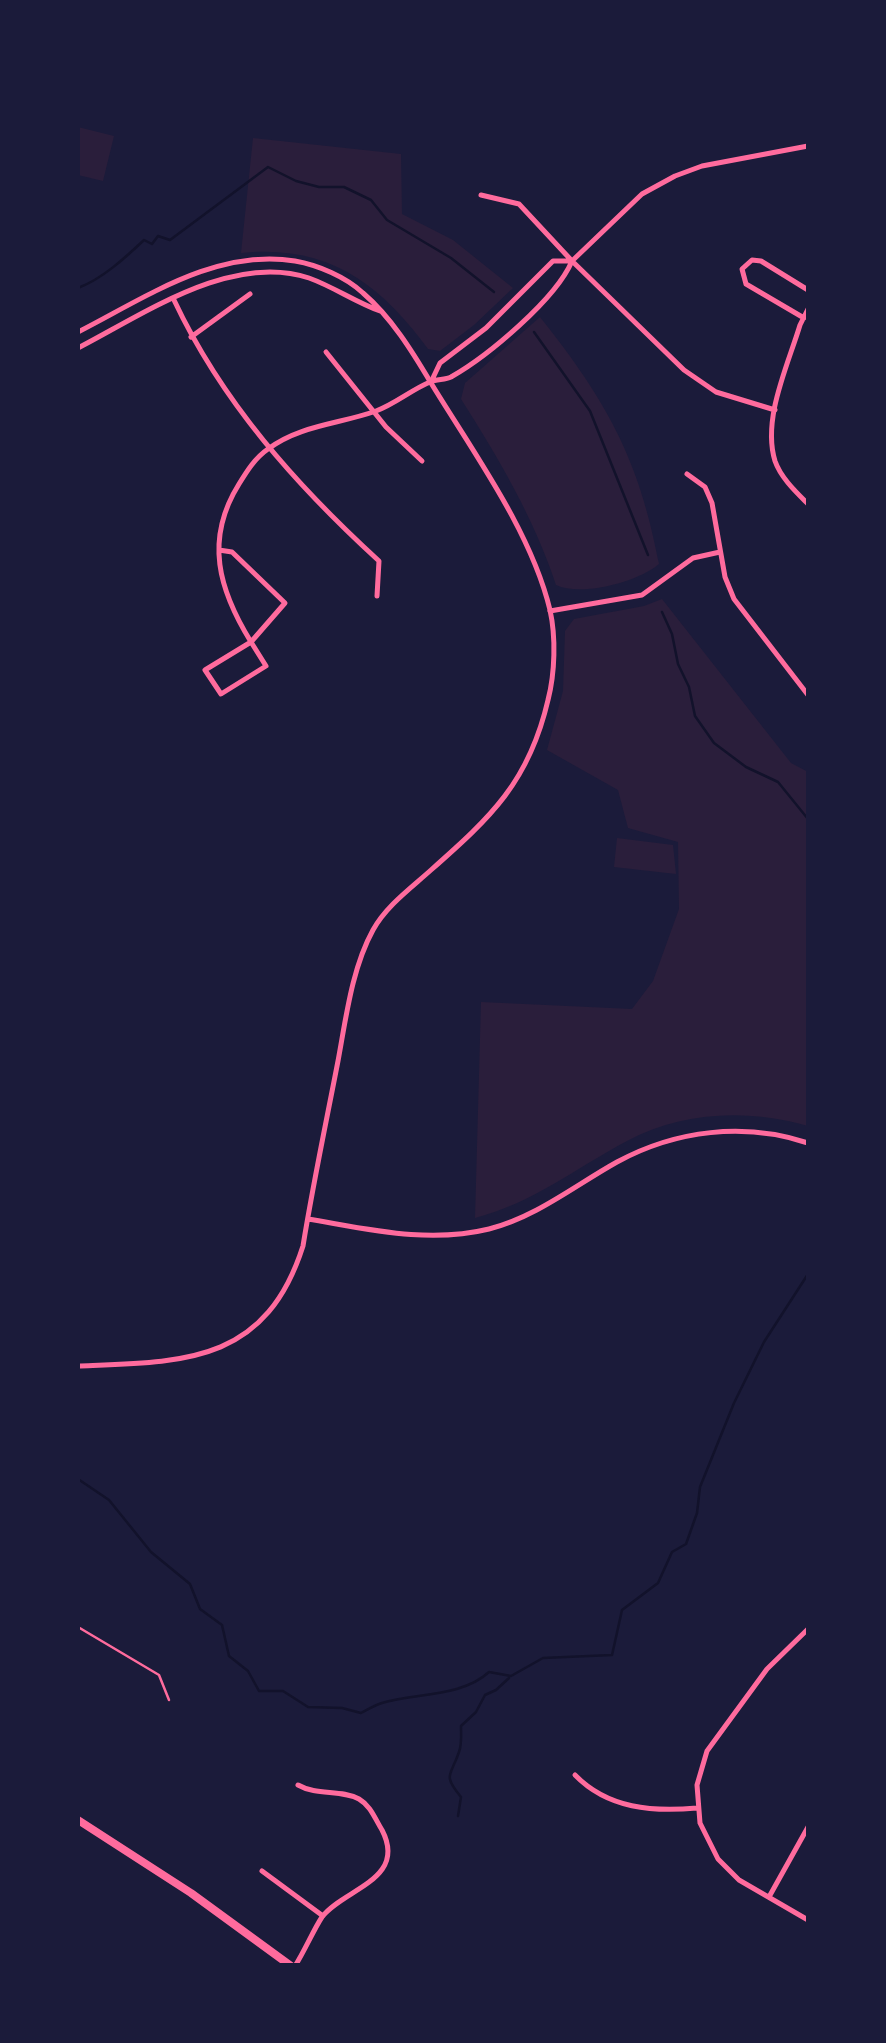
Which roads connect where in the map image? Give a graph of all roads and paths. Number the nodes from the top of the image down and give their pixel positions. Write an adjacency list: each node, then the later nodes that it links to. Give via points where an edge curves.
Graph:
1 (808, 146): 3 (street, via 676,176 642,194)
2 (481, 195): 3 (street, via 519,204)
3 (572, 262): 14 (street, via 513,332 449,378); 14 (street, via 554,261 440,363); 15 (street, via 684,370 716,392)
4 (808, 290): 9 (street, via 761,261 742,269 746,284)
5 (250, 294): 11 (street)
6 (174, 300): 8 (street, via 224,277 269,272 308,278); 11 (street); 12 (street)
7 (808, 309): 9 (street)
8 (382, 312): 10 (street, via 362,290 312,264 254,258 204,269); 14 (street)
9 (804, 318): 15 (street)
10 (78, 332)
11 (192, 338): 17 (street)
12 (78, 348)
13 (326, 352): 16 (street)
14 (431, 382): 16 (street); 26 (street, via 512,520)
15 (775, 410): 20 (street, via 775,461)
16 (376, 411): 17 (street, via 305,429); 18 (street)
17 (269, 448): 23 (street, via 233,494); 25 (street, via 379,560)
18 (422, 461)
19 (687, 474): 24 (street, via 705,486)
20 (796, 492): 21 (street); 22 (street)
21 (808, 492)
22 (808, 504)
23 (218, 550): 27 (street, via 226,599); 27 (street, via 232,552 285,603)
24 (720, 552): 26 (street, via 692,558 642,595); 28 (street, via 734,599)
25 (377, 596)
26 (550, 611): 30 (street, via 553,672 530,758 495,812 390,908 368,940 348,1008)
27 (250, 642): 27 (street, via 205,670 221,694 266,666)
28 (808, 695)
29 (808, 1143): 30 (street, via 748,1131 677,1138 618,1162 536,1211 472,1232 407,1236)
30 (308, 1218): 31 (street, via 288,1283 244,1334 186,1359)
31 (78, 1366)
32 (78, 1627): 34 (lane, via 158,1675)
33 (808, 1629): 37 (street, via 767,1668 706,1752)
34 (169, 1700)
35 (575, 1775): 37 (street, via 589,1790 636,1808)
36 (298, 1785): 42 (street, via 362,1800 386,1844 376,1877)
37 (698, 1808): 41 (street, via 718,1859)
38 (78, 1820): 44 (main road)
39 (808, 1828): 41 (street)
40 (262, 1871): 42 (street)
41 (768, 1897): 43 (street)
42 (323, 1916): 44 (street)
43 (808, 1920)
44 (293, 1966)

